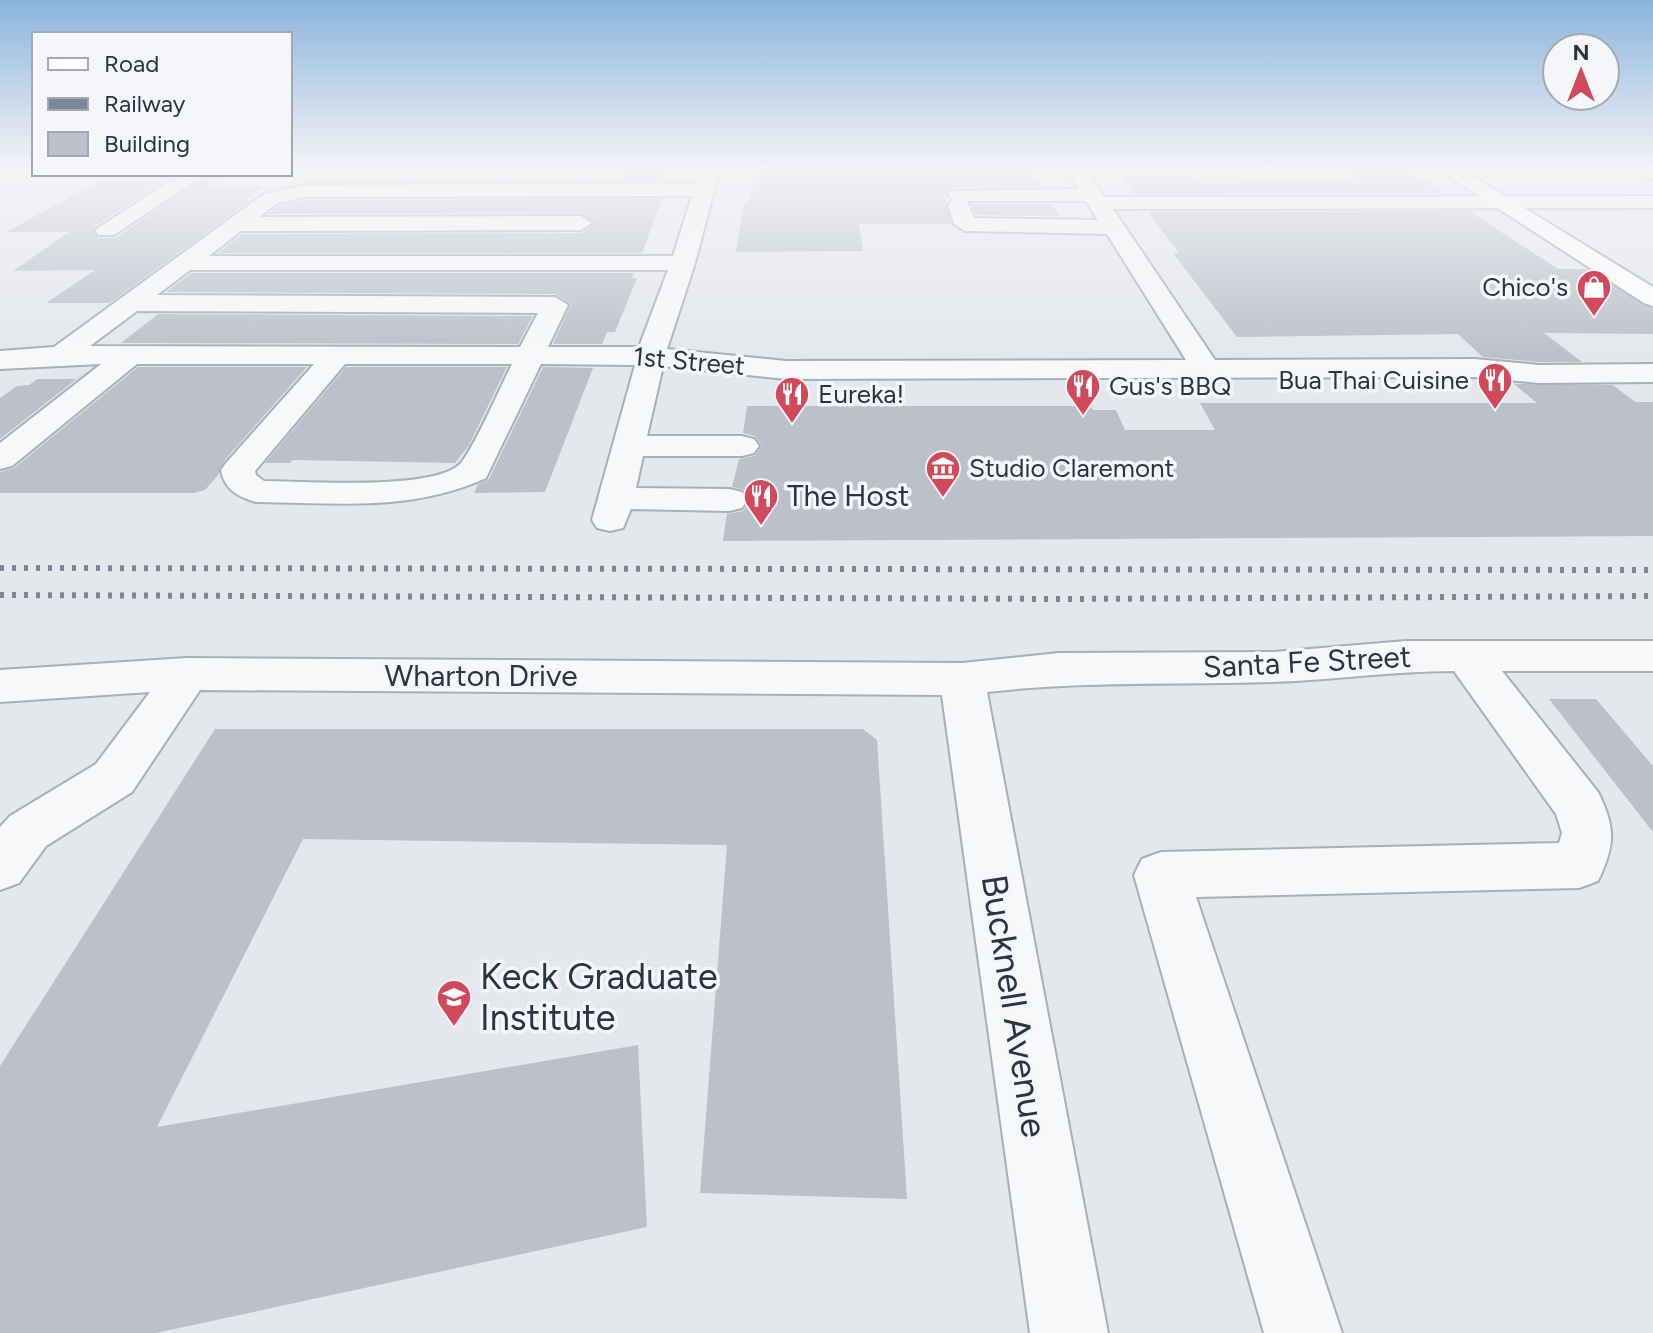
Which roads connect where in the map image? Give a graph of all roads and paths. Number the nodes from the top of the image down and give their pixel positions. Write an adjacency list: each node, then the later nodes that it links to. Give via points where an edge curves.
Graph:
1 (229, 230): 6 (street)
2 (577, 230): 7 (street)
3 (692, 230): 8 (street)
4 (1114, 230): 20 (street)
5 (1545, 230): 9 (main road)
6 (184, 263): 7 (street); 10 (street)
7 (560, 263): 8 (street)
8 (683, 263): 17 (street)
9 (1653, 298)
10 (131, 303): 13 (street); 16 (street, via 555,305)
11 (1445, 341): 19 (street)
12 (1653, 354): 19 (street, 1st Street, via 1580,354)
13 (61, 355): 14 (street, 1st Street); 18 (street, 1st Street)
14 (130, 355): 15 (street, 1st Street); 26 (street)
15 (337, 355): 16 (street, 1st Street); 16 (street, via 238,470 240,480 256,491 422,490 453,484 474,471)
16 (532, 355): 17 (street, 1st Street)
17 (653, 356): 20 (street, 1st Street, via 786,370); 24 (street)
18 (0, 360)
19 (1475, 368): 20 (street, 1st Street); 22 (street, 1st Street)
20 (1207, 370)
21 (1653, 373): 22 (street, 1st Street)
22 (1593, 374): 23 (street)
23 (1623, 397)
24 (631, 446): 25 (street); 27 (street, via 613,509)
25 (742, 446)
26 (0, 459)
27 (729, 500)
28 (1466, 656): 29 (street, Santa Fe Street); 31 (street, Santa Fe Street, via 1274,667 1059,668); 35 (street, via 1580,807 1588,833 1579,865 1161,875)
29 (1653, 656)
30 (187, 674): 31 (street, Wharton Drive); 32 (street, Wharton Drive); 33 (street, via 114,778)
31 (962, 679): 34 (street, Bucknell Avenue)
32 (0, 686)
33 (9, 843)
34 (1069, 1333)
35 (1303, 1333)

